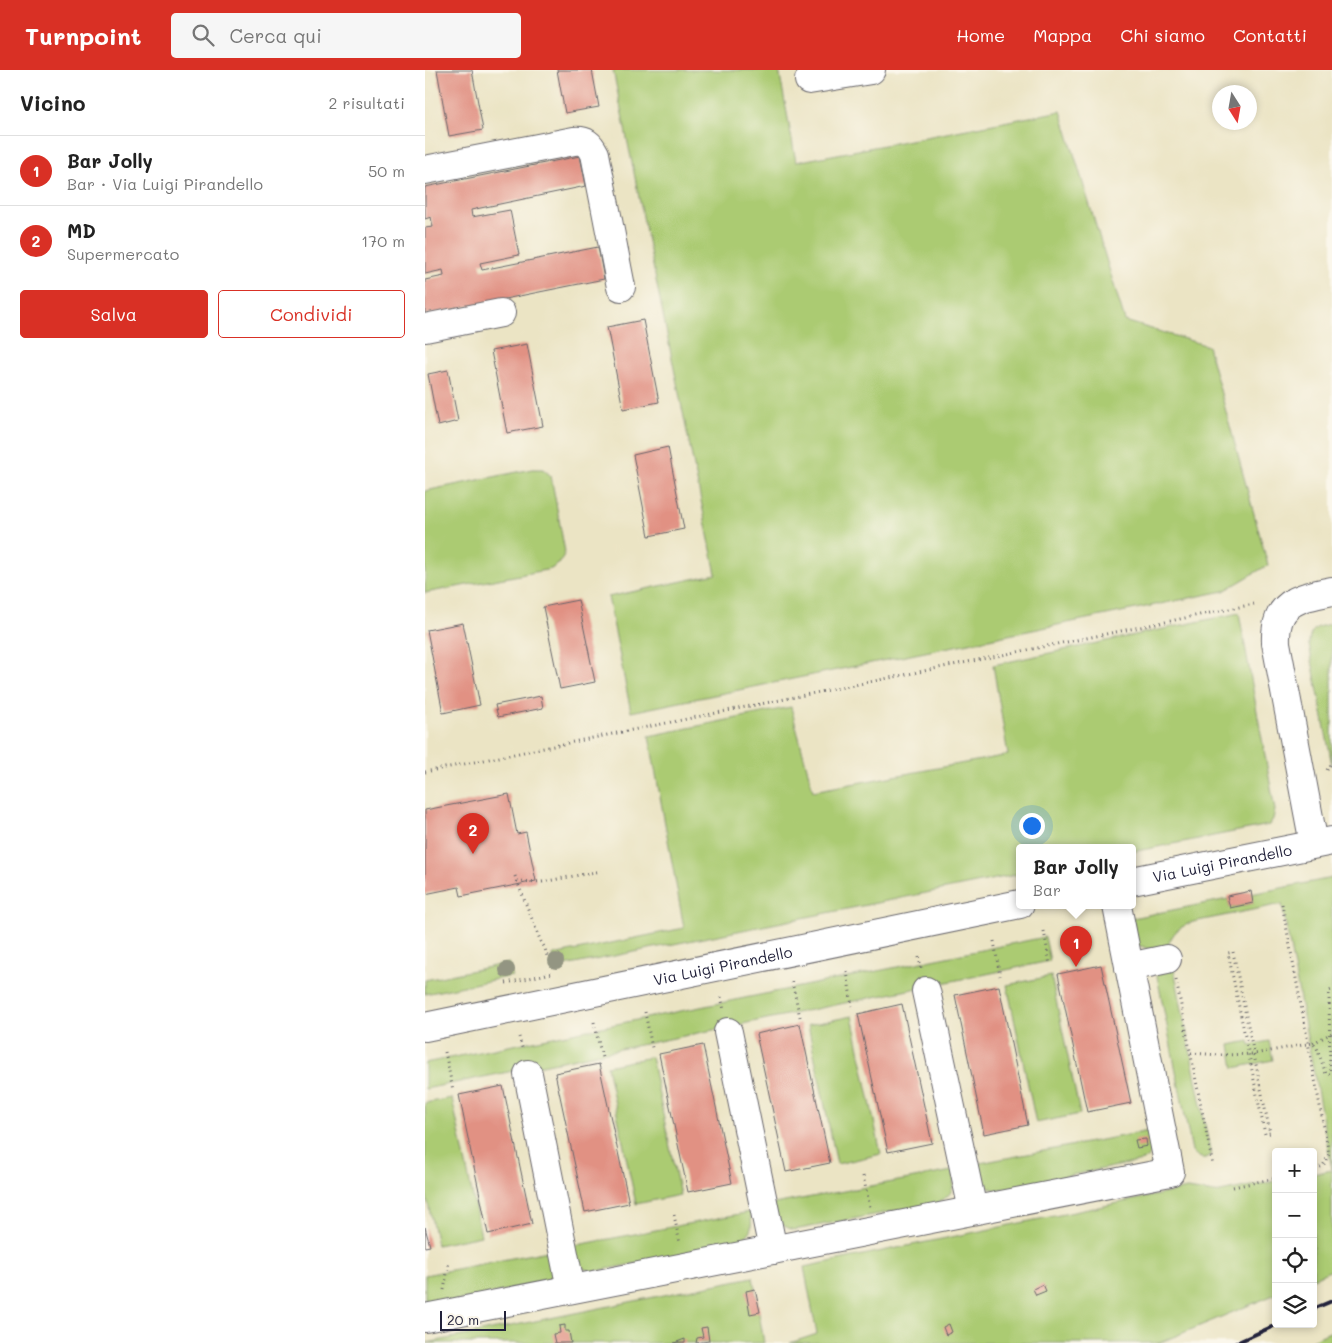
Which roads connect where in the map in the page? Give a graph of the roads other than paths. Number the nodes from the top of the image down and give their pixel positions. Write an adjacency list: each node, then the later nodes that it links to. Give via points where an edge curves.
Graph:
1 (871, 70): 2 (street)
2 (809, 80)
3 (425, 170): 4 (street, via 575,141 588,142 595,154)
4 (621, 288)
5 (501, 313): 6 (street)
6 (425, 328)
7 (1332, 591): 8 (street, via 1291,603 1280,615 1275,629)
8 (1323, 842): 9 (street, Via Luigi Pirandello)
9 (1136, 881)
10 (1016, 905): 15 (street, Via Luigi Pirandello)
11 (1118, 909): 12 (street)
12 (1129, 967): 13 (street); 18 (street, via 1171,1172)
13 (1171, 969)
14 (926, 991): 18 (street)
15 (425, 1027)
16 (728, 1032): 19 (street)
17 (528, 1074): 20 (street)
18 (973, 1210): 19 (street)
19 (773, 1250): 20 (street)
20 (571, 1289): 21 (street)
21 (425, 1318)

